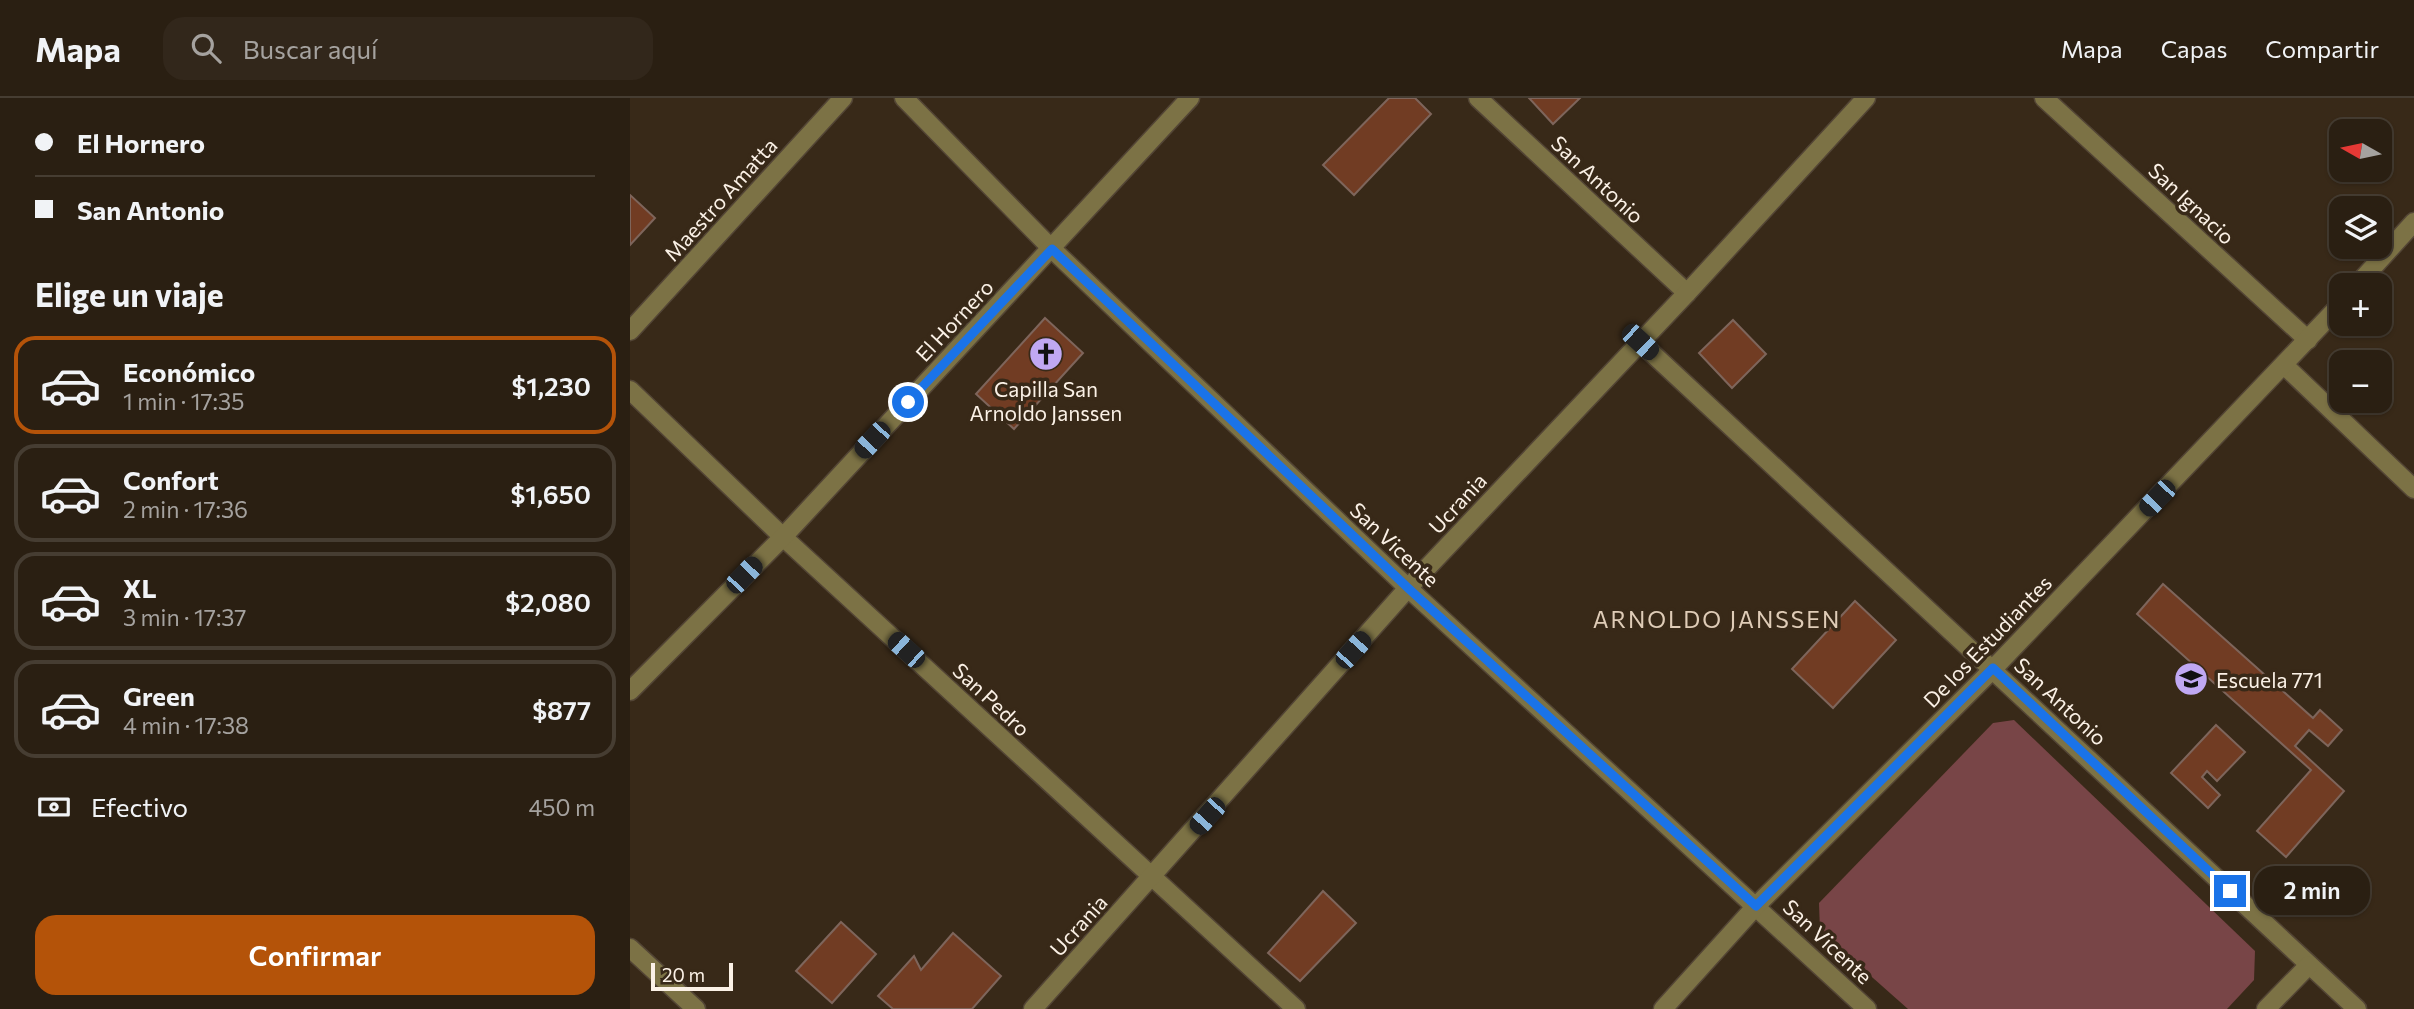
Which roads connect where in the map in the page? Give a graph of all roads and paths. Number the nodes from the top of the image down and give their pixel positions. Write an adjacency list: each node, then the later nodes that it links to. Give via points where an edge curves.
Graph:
1 (843, 98): 12 (street, Maestro Amatta)
2 (904, 98): 8 (street, San Vicente)
3 (1190, 98): 8 (street, El Hornero)
4 (1478, 98): 10 (street, San Antonio)
5 (1866, 98): 10 (street, Ucrania)
6 (2044, 98): 13 (street, San Ignacio)
7 (2414, 222): 9 (street)
8 (1052, 249): 18 (street, El Hornero); 19 (street, San Vicente)
9 (2368, 273)
10 (1686, 293): 14 (street, Ucrania)
11 (2329, 318): 13 (street, De los Estudiantes)
12 (630, 331)
13 (2308, 341): 15 (street, De los Estudiantes)
14 (1640, 342): 19 (street, Ucrania); 20 (street, San Antonio)
15 (2284, 365): 17 (street); 20 (street, De los Estudiantes)
16 (630, 390): 18 (street, San Pedro)
17 (2414, 489)
18 (782, 537): 21 (street, El Hornero); 22 (street, San Pedro)
19 (1408, 588): 22 (street, Ucrania); 23 (street, San Vicente)
20 (1993, 668): 23 (street, De los Estudiantes); 25 (street, San Antonio)
21 (630, 691)
22 (1152, 877): 27 (street, Ucrania); 28 (street, San Pedro)
23 (1756, 906): 29 (street, De los Estudiantes); 30 (street, San Vicente)
24 (630, 948): 26 (street)
25 (2309, 965): 31 (street); 32 (street, San Antonio)
26 (696, 1009)
27 (1033, 1009)
28 (1296, 1009)
29 (1663, 1009)
30 (1867, 1009)
31 (2266, 1009)
32 (2357, 1009)

